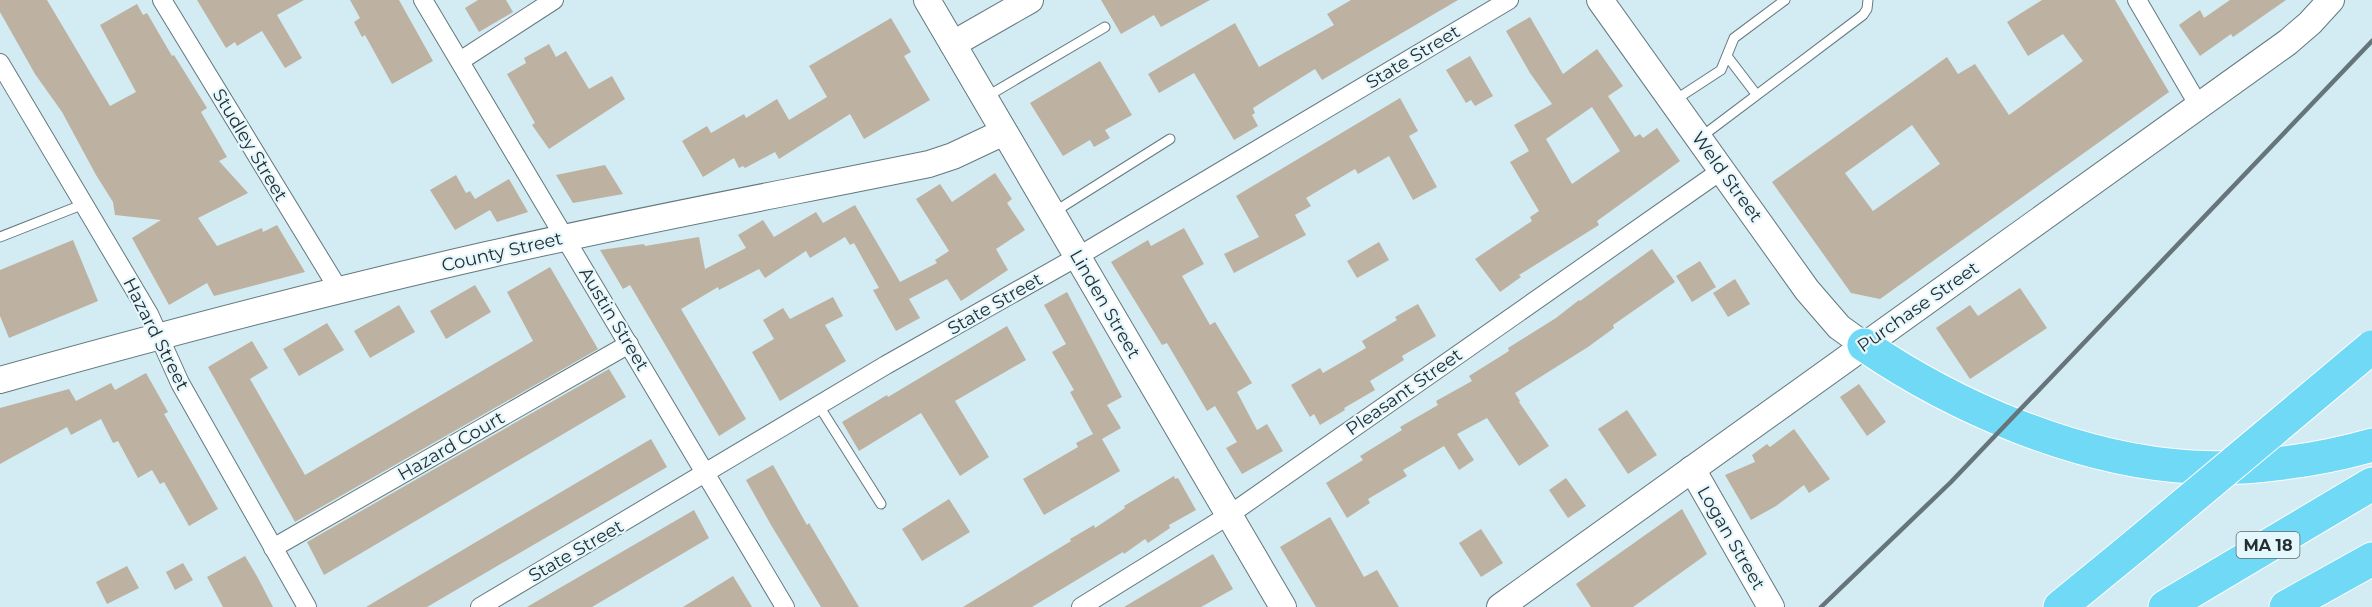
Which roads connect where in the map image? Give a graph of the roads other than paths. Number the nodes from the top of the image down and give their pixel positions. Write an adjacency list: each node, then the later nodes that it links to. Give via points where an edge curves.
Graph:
1 (162, 0): 30 (street, Studley Street)
2 (423, 0): 15 (street, Austin Street)
3 (554, 0): 15 (street)
4 (927, 0): 13 (main road, Linden Street)
5 (1030, 0): 13 (main road)
6 (1509, 0): 29 (street, State Street)
7 (1600, 0): 19 (main road, Weld Street)
8 (1785, 0): 14 (lane, via 1734,38)
9 (1868, 0): 17 (lane, via 1863,15)
10 (2137, 0): 20 (street)
11 (2331, 0): 20 (main road, Purchase Street, via 2300,33)
12 (1105, 27): 18 (lane)
13 (953, 44): 18 (main road, Linden Street)
14 (1727, 56): 17 (lane); 19 (lane, via 1722,70)
15 (460, 61): 28 (street, Austin Street)
16 (0, 63): 25 (street, Hazard Street)
17 (1756, 94): 22 (lane)
18 (984, 98): 21 (main road, Linden Street)
19 (1673, 102): 22 (main road, Weld Street)
20 (2199, 106): 33 (main road, Purchase Street)
21 (1004, 132): 26 (main road, Linden Street); 28 (main road, County Street, via 929,164)
22 (1699, 138): 24 (main road, Weld Street)
23 (1170, 139): 26 (lane)
24 (1722, 170): 33 (main road, Weld Street, via 1812,296 1839,327); 42 (street, Pleasant Street)
25 (84, 204): 27 (lane); 31 (street, Hazard Street)
26 (1052, 213): 29 (main road, Linden Street)
27 (0, 237)
28 (565, 237): 30 (main road, County Street); 32 (street, Austin Street)
29 (1077, 257): 36 (street, State Street); 42 (main road, Linden Street)
30 (339, 290): 31 (main road, County Street)
31 (161, 337): 35 (main road, County Street); 43 (street, Hazard Street, via 180,383)
32 (629, 344): 39 (street, Austin Street); 43 (street, Hazard Court)
33 (1864, 345): 37 (highway, via 1925,383 1998,417 2073,445 2123,457 2216,468); 38 (main road, Purchase Street)
34 (2372, 347): 53 (highway, bridge)
35 (0, 380)
36 (819, 406): 39 (street, State Street); 41 (lane)
37 (2372, 445)
38 (1692, 469): 51 (main road, Purchase Street); 52 (main road, Logan Street)
39 (706, 474): 47 (street, State Street); 48 (street, Austin Street)
40 (2372, 484): 54 (highway, MA 18)
41 (881, 504)
42 (1229, 515): 49 (street, Pleasant Street); 50 (main road, Linden Street)
43 (273, 548): 46 (street, Hazard Street)
44 (2372, 560): 55 (highway)
45 (2372, 577): 56 (highway)
46 (307, 607)
47 (480, 607)
48 (784, 607)
49 (1081, 607)
50 (1283, 607)
51 (1500, 607)
52 (1771, 607)
53 (2060, 607)
54 (2165, 607)
55 (2286, 607)
56 (2296, 607)

